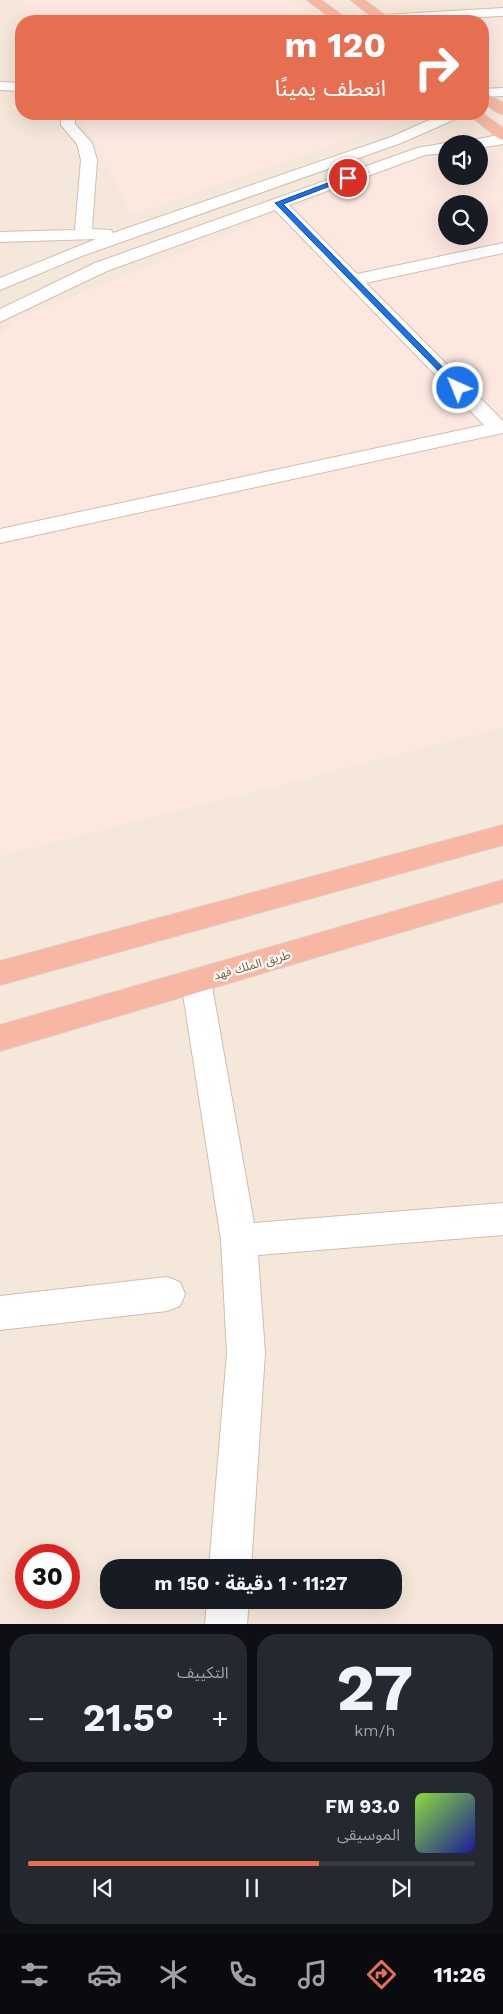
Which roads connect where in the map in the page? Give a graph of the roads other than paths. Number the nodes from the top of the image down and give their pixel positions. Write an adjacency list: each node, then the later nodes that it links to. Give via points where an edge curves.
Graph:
1 (313, 0): 4 (highway)
2 (357, 0): 5 (highway)
3 (503, 12): 6 (street)
4 (334, 15)
5 (377, 15)
6 (458, 15)
7 (0, 86): 8 (street)
8 (15, 87)
9 (503, 92): 10 (street)
10 (489, 93)
11 (489, 99): 12 (highway)
12 (503, 110)
13 (68, 120): 24 (street, via 68,125 84,143 90,160)
14 (441, 120): 20 (street)
15 (483, 120): 16 (highway)
16 (503, 135)
17 (503, 139): 18 (street)
18 (488, 142)
19 (438, 149): 21 (street, via 422,151)
20 (323, 166): 21 (street); 23 (street)
21 (348, 178): 22 (street)
22 (278, 203): 27 (street); 29 (street, via 100,267)
23 (131, 233): 24 (street); 28 (street, via 76,252)
24 (83, 235): 25 (street)
25 (0, 237)
26 (503, 248): 27 (street)
27 (354, 280): 30 (street, via 498,428)
28 (0, 285)
29 (0, 316)
30 (0, 536)
31 (503, 835): 33 (highway)
32 (503, 891): 34 (highway, طريق الملك فهد)
33 (0, 973)
34 (196, 981): 35 (highway, طريق الملك فهد); 37 (street)
35 (0, 1038)
36 (503, 1219): 37 (street)
37 (239, 1240): 40 (street, via 246,1353)
38 (167, 1294): 39 (street)
39 (0, 1313)
40 (231, 1559)
41 (227, 1609): 42 (street)
42 (226, 1624)

